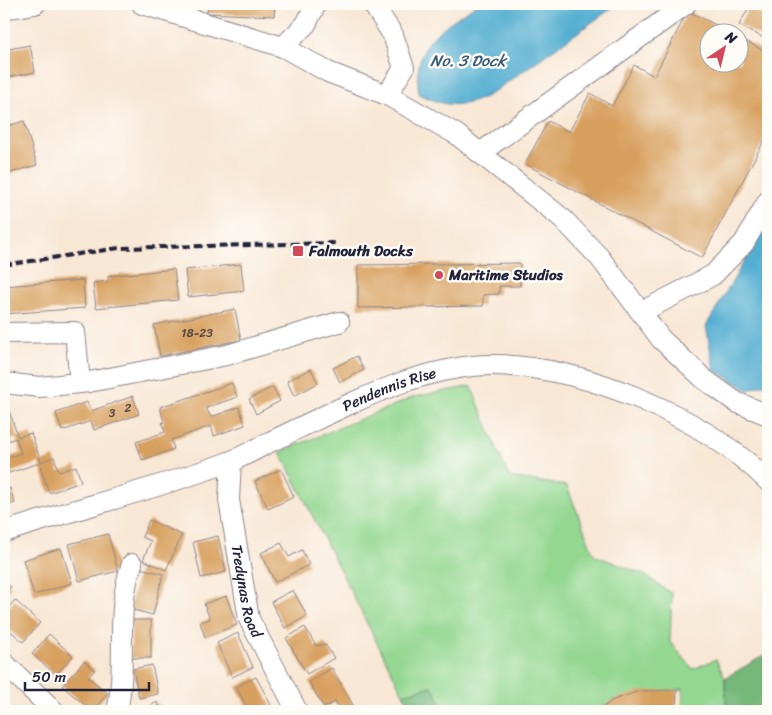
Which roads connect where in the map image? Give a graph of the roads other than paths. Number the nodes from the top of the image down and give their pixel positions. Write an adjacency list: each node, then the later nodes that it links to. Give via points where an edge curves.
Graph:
1 (35, 4): 6 (street)
2 (142, 4): 7 (street)
3 (316, 4): 7 (street, via 306,24)
4 (373, 4): 8 (street, via 393,35 404,68)
5 (686, 4): 9 (street)
6 (11, 7)
7 (283, 47): 8 (street, via 328,72)
8 (387, 95): 9 (street, via 456,134)
9 (480, 153): 11 (street, via 563,219 600,258)
10 (768, 201): 11 (street, via 744,243 713,275)
11 (641, 312): 16 (street, via 661,338 704,379 736,402)
12 (339, 322): 15 (street, via 227,355)
13 (4, 333): 15 (street, via 75,332)
14 (4, 382): 15 (street, via 40,387)
15 (80, 383)
16 (768, 415)
17 (230, 461): 18 (street, Pendennis Rise, via 357,400 405,382 449,370 495,365 553,370 646,402 711,435 751,464); 19 (street, Pendennis Rise); 24 (street, Tredynas Road, via 229,500 249,619)
18 (768, 481)
19 (4, 532)
20 (132, 564): 23 (street, via 121,616)
21 (4, 664): 22 (street)
22 (54, 711)
23 (117, 711)
24 (298, 711)

